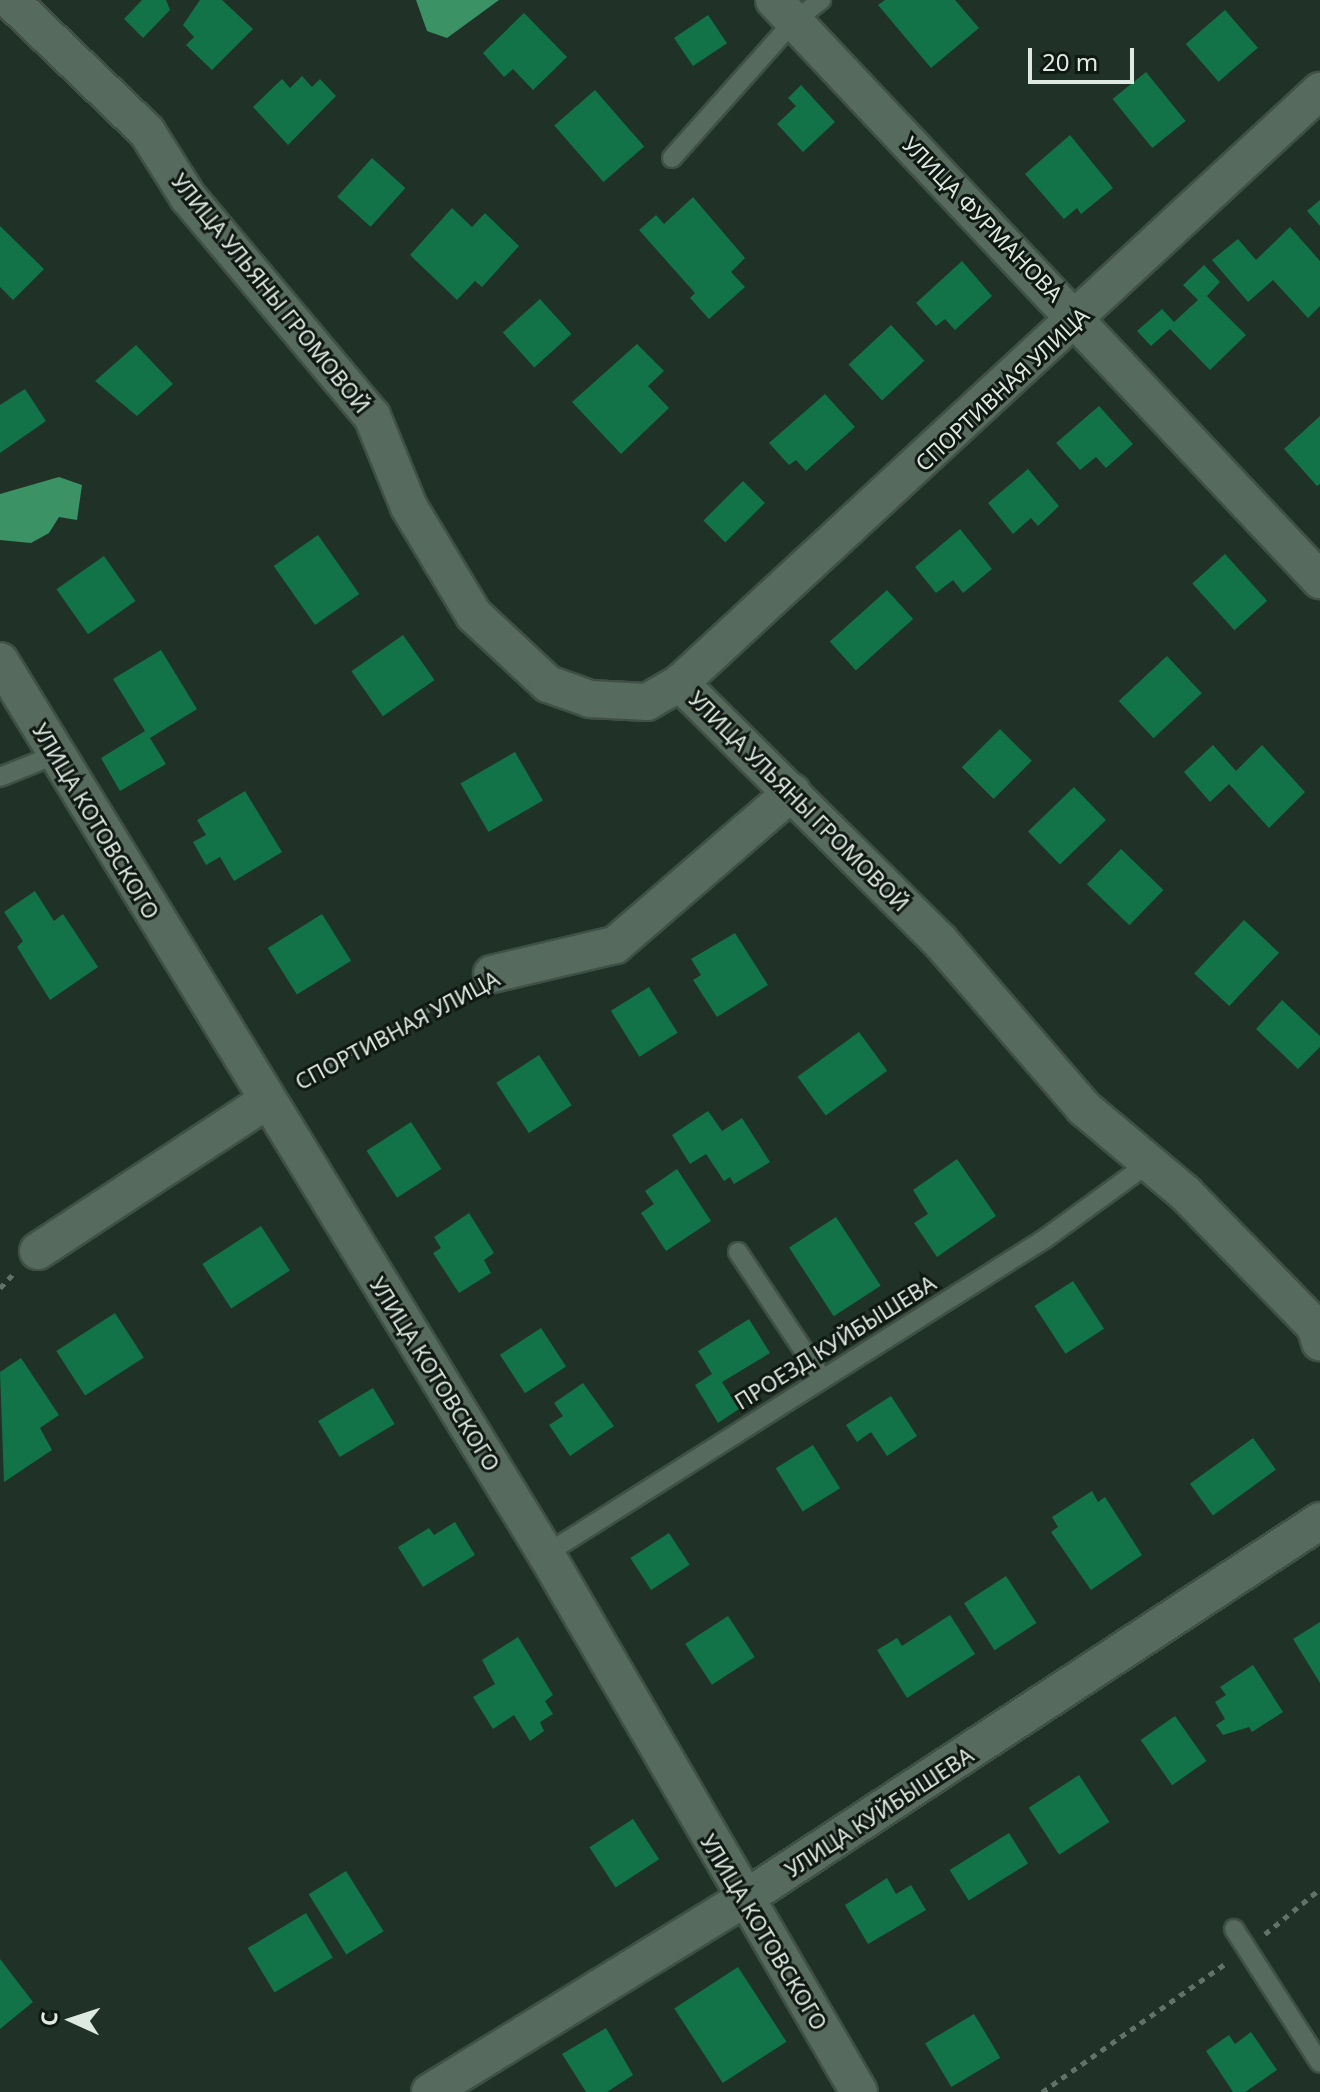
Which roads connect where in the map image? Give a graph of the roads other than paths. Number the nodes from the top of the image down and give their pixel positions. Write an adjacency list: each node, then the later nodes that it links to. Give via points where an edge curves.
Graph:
1 (10, 0): 9 (street, УЛИЦА УЛЬЯНЫ ГРОМОВОЙ, via 147,132 188,197 372,416 409,507 441,563 474,615 516,658 548,684 590,699 647,702)
2 (821, 0): 3 (lane)
3 (783, 11): 5 (lane); 6 (street, УЛИЦА ФУРМАНОВА)
4 (1320, 91): 6 (street, СПОРТИВНАЯ УЛИЦА)
5 (672, 158)
6 (1079, 319): 7 (street, УЛИЦА ФУРМАНОВА); 9 (street, СПОРТИВНАЯ УЛИЦА)
7 (1320, 580)
8 (0, 661): 10 (street, УЛИЦА КОТОВСКОГО)
9 (680, 683): 12 (street, УЛИЦА УЛЬЯНЫ ГРОМОВОЙ)
10 (55, 755): 11 (lane); 14 (street, УЛИЦА КОТОВСКОГО)
11 (0, 777)
12 (792, 792): 13 (street, СПОРТИВНАЯ УЛИЦА, via 615,945); 15 (street, УЛИЦА УЛЬЯНЫ ГРОМОВОЙ, via 939,940 1084,1108)
13 (492, 974)
14 (266, 1101): 16 (street); 21 (street, УЛИЦА КОТОВСКОГО)
15 (1146, 1165): 18 (street, УЛИЦА УЛЬЯНЫ ГРОМОВОЙ, via 1185,1193 1315,1326); 19 (lane, ПРОЕЗД КУЙБЫШЕВА, via 1046,1238)
16 (38, 1251)
17 (738, 1252): 19 (lane)
18 (1320, 1342)
19 (822, 1378): 21 (lane, ПРОЕЗД КУЙБЫШЕВА)
20 (1320, 1521): 22 (street, УЛИЦА КУЙБЫШЕВА)
21 (546, 1554): 22 (street, УЛИЦА КОТОВСКОГО)
22 (744, 1899): 25 (street, УЛИЦА КУЙБЫШЕВА); 26 (street, УЛИЦА КОТОВСКОГО)
23 (1234, 1929): 24 (lane)
24 (1320, 2063)
25 (430, 2092)
26 (859, 2092)

